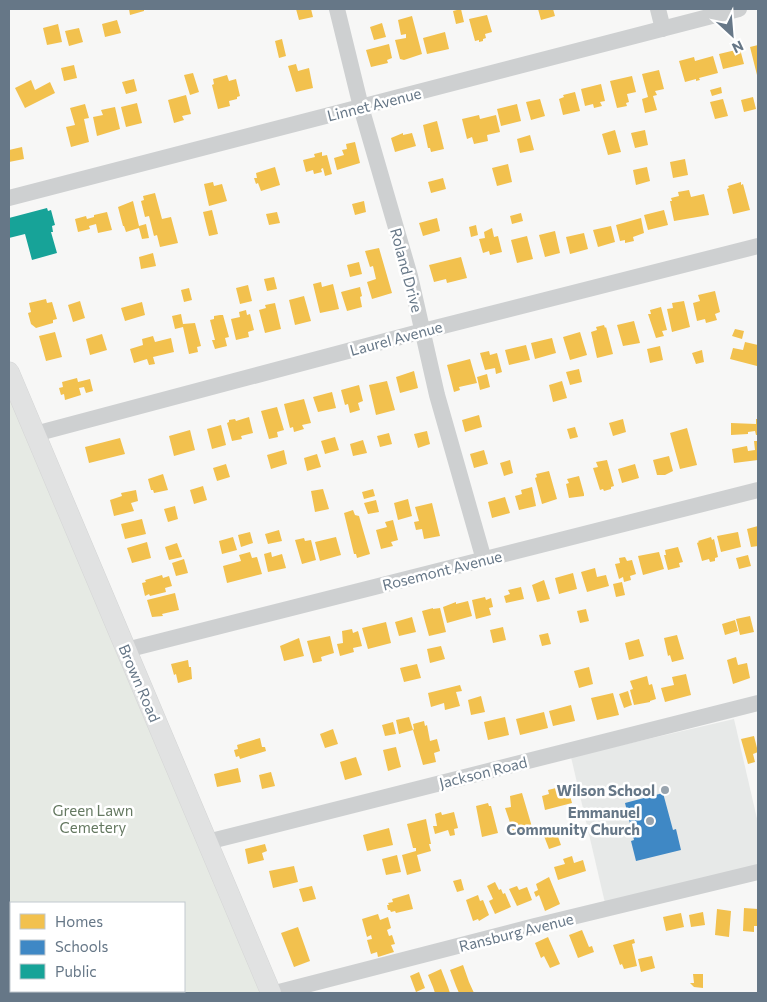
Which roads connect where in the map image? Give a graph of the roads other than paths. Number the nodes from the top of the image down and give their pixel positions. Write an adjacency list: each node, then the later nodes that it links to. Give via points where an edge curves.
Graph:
1 (337, 9): 5 (street, Roland Drive)
2 (658, 9): 4 (street)
3 (739, 9): 4 (street, Linnet Avenue)
4 (663, 29): 5 (street, Linnet Avenue)
5 (361, 107): 6 (street, Linnet Avenue); 8 (street, Roland Drive)
6 (9, 198)
7 (758, 246): 8 (street, Laurel Avenue)
8 (423, 330): 10 (street, Laurel Avenue); 12 (street, Roland Drive, via 437,395)
9 (9, 372): 10 (main road, Brown Road)
10 (35, 434): 13 (main road, Brown Road)
11 (758, 490): 12 (street, Rosemont Avenue)
12 (484, 560): 13 (street, Rosemont Avenue)
13 (126, 650): 15 (main road, Brown Road)
14 (758, 703): 15 (street, Jackson Road)
15 (207, 842): 17 (main road, Brown Road)
16 (758, 872): 18 (street, Ransburg Avenue)
17 (271, 993)
18 (275, 993)

